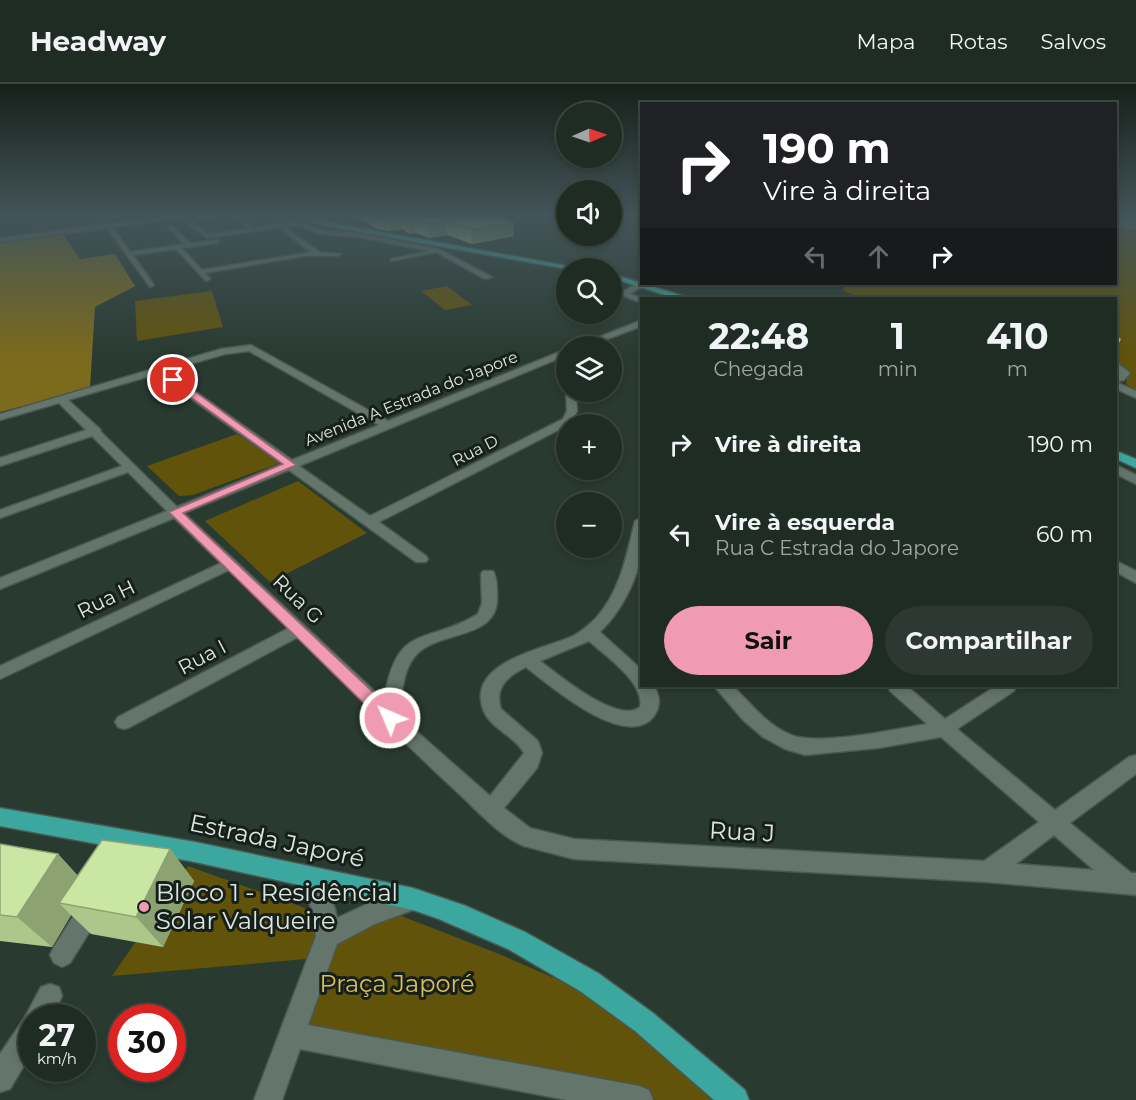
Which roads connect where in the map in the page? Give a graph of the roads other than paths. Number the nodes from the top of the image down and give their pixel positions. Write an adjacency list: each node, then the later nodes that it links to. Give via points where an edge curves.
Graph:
1 (135, 263): 10 (street)
2 (192, 263): 5 (street)
3 (253, 263): 5 (street)
4 (462, 263): 6 (street)
5 (200, 272): 7 (street)
6 (488, 277)
7 (206, 279)
8 (622, 279): 9 (main road)
9 (631, 282): 11 (street); 12 (main road)
10 (150, 285)
11 (622, 285)
12 (640, 285)
13 (641, 285): 14 (street); 17 (main road)
14 (622, 293)
15 (622, 296): 18 (street)
16 (622, 297): 19 (street)
17 (677, 297)
18 (640, 301)
19 (640, 306)
20 (640, 324): 21 (street)
21 (608, 336)
22 (556, 357): 31 (street, Avenida A Estrada do Japore)
23 (1117, 366): 25 (street, via 1125,373)
24 (159, 370): 28 (street); 31 (street, via 233,348 251,348); 36 (street)
25 (1117, 379)
26 (1117, 385): 27 (street)
27 (1136, 394)
28 (61, 399): 30 (street); 32 (street, Rua G)
29 (572, 402): 42 (street, Rua D, via 568,421)
30 (0, 417)
31 (388, 426): 36 (street, Avenida A Estrada do Japore)
32 (96, 431): 34 (street); 37 (street, Rua G)
33 (1117, 454): 35 (main road)
34 (0, 462)
35 (1136, 464)
36 (291, 465): 40 (street, Avenida A Estrada do Japore); 42 (street)
37 (131, 467): 40 (street, Rua G); 41 (street)
38 (1117, 470): 39 (street)
39 (1136, 480)
40 (175, 512): 45 (street, Rua G); 49 (street, Avenida A Estrada do Japore)
41 (0, 514)
42 (369, 522): 44 (street)
43 (640, 529): 51 (street, via 621,591)
44 (421, 559)
45 (230, 564): 50 (street, Rua G); 53 (street, Rua H)
46 (1117, 566): 48 (street)
47 (488, 574): 59 (street, via 488,612 482,620 422,641 410,652 401,666)
48 (1136, 578)
49 (0, 584)
50 (300, 629): 59 (street, Rua G); 60 (street, Rua I)
51 (591, 633): 52 (street); 54 (street)
52 (528, 660): 55 (street, via 587,702 622,719 638,719 649,710); 63 (street, via 502,672 490,690 495,714 531,746 533,753)
53 (0, 673)
54 (640, 678)
55 (646, 687)
56 (724, 687): 61 (street, via 767,732 793,745 878,740)
57 (897, 687): 61 (street)
58 (1007, 687): 61 (street)
59 (390, 718): 63 (street, Rua J)
60 (123, 722)
61 (944, 729): 65 (street)
62 (1136, 763): 65 (street)
63 (491, 810): 66 (street, Rua J, via 524,836 574,849)
64 (0, 817): 67 (main road, Estrada Japoré)
65 (1054, 823): 66 (street); 69 (street)
66 (987, 872): 69 (street, Rua J)
67 (302, 875): 70 (main road, Estrada Japoré); 71 (street, via 324,906)
68 (106, 884): 72 (street)
69 (1132, 884)
70 (413, 899): 71 (street, via 371,913); 78 (main road, Estrada Japoré, via 512,936 564,966 612,998)
71 (328, 936): 73 (street)
72 (62, 955)
73 (292, 1035): 76 (street); 77 (street)
74 (18, 1050): 75 (street)
75 (0, 1079)
76 (268, 1100)
77 (639, 1100)
78 (735, 1100)

